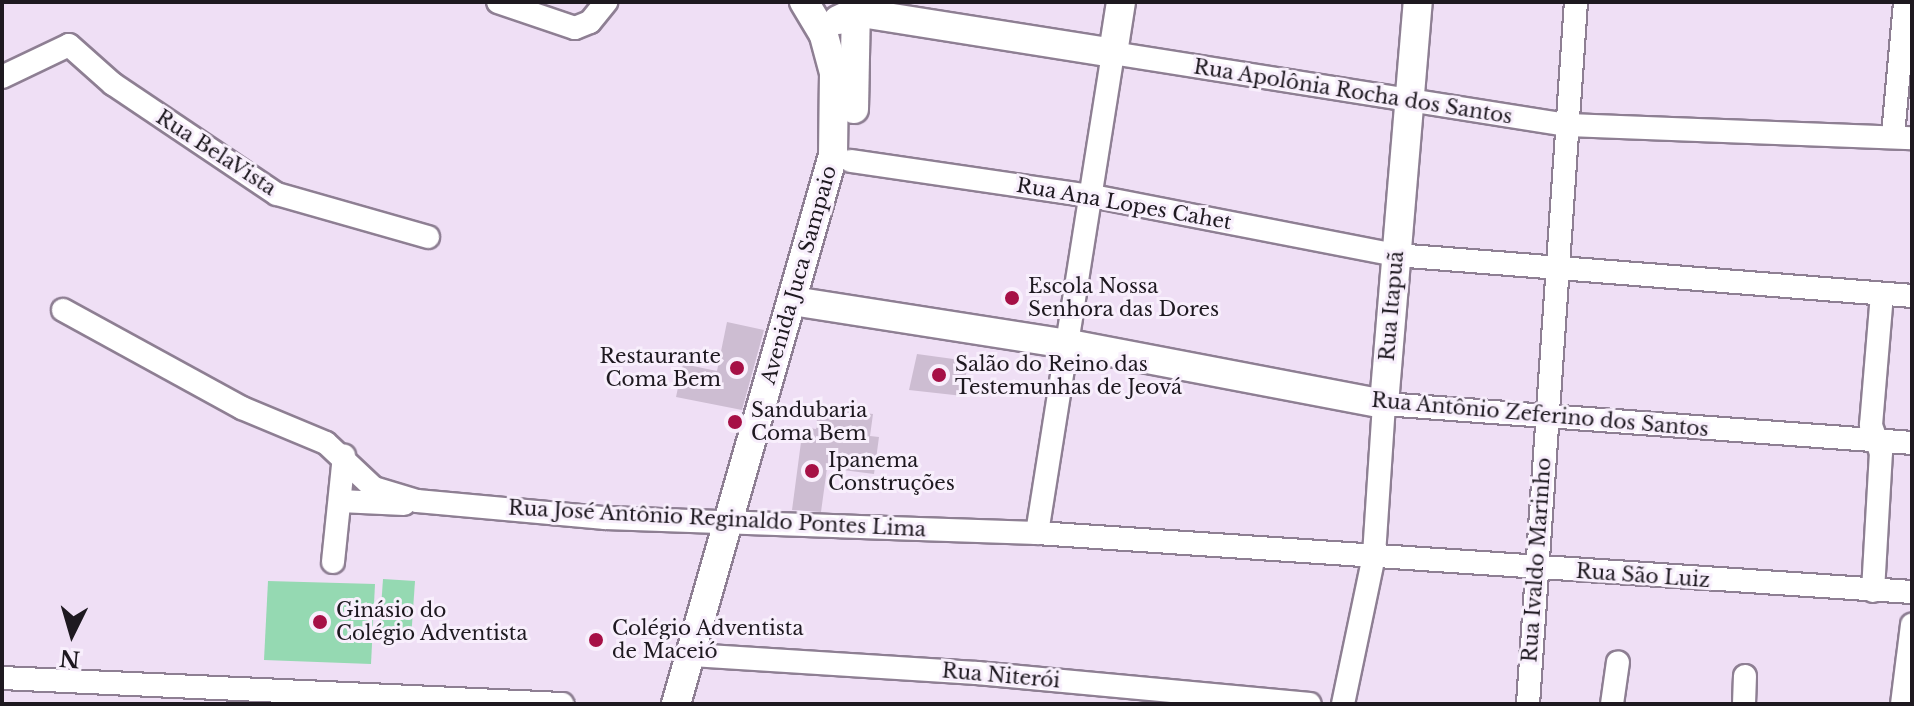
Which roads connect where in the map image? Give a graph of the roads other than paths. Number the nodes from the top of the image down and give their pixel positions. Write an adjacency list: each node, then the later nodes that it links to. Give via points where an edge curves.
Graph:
1 (498, 2): 2 (street, via 575,28 590,22)
2 (606, 2)
3 (804, 2): 9 (main road, Avenida Juca Sampaio)
4 (1121, 2): 10 (main road)
5 (1418, 2): 12 (main road, Rua Itapuã)
6 (1576, 2): 13 (street, Rua Ivaldo Marinho)
7 (1905, 2): 14 (street)
8 (855, 7): 9 (main road); 10 (main road, Rua Apolônia Rocha dos Santos); 15 (main road, Avenida Juca Sampaio)
9 (824, 35): 22 (main road, Avenida Juca Sampaio, via 835,86 833,155)
10 (1113, 53): 12 (street, Rua Apolônia Rocha dos Santos); 16 (street)
11 (2, 77): 17 (street, Rua BelaVista, via 69,45 123,91 277,194)
12 (1411, 103): 13 (street, Rua Apolônia Rocha dos Santos); 18 (main road, Rua Itapuã)
13 (1566, 125): 14 (street, Rua Apolônia Rocha dos Santos); 19 (street, Rua Ivaldo Marinho)
14 (1903, 136)
15 (851, 161): 16 (street, Rua Ana Lopes Cahet); 22 (main road, Avenida Juca Sampaio)
16 (1092, 196): 18 (street, Rua Ana Lopes Cahet); 24 (street)
17 (428, 237)
18 (1396, 255): 19 (street); 25 (main road, Rua Itapuã)
19 (1556, 271): 20 (street); 26 (street, Rua Ivaldo Marinho)
20 (1882, 294): 21 (street); 27 (street, via 1871,425)
21 (1912, 296)
22 (801, 303): 24 (main road, Rua Antônio Zeferino dos Santos); 32 (main road, Avenida Juca Sampaio)
23 (63, 310): 29 (street, Rua José Antônio Reginaldo Pontes Lima, via 230,402)
24 (1069, 344): 25 (main road, Rua Antônio Zeferino dos Santos); 33 (street)
25 (1384, 404): 26 (street, Rua Antônio Zeferino dos Santos); 34 (street, Rua Itapuã)
26 (1547, 418): 27 (street, Rua Antônio Zeferino dos Santos); 36 (street, Rua Ivaldo Marinho)
27 (1876, 440): 28 (street, Rua Antônio Zeferino dos Santos); 37 (street, via 1881,453)
28 (1912, 443)
29 (344, 456): 30 (street); 31 (street, Rua José Antônio Reginaldo Pontes Lima, via 374,488)
30 (340, 501): 31 (street, via 374,506); 35 (street)
31 (417, 501): 32 (street, Rua José Antônio Reginaldo Pontes Lima)
32 (728, 523): 33 (street, Rua José Antônio Reginaldo Pontes Lima); 40 (main road, Avenida Juca Sampaio)
33 (1037, 533): 34 (street, Rua José Antônio Reginaldo Pontes Lima)
34 (1374, 555): 36 (street, Rua São Luiz); 47 (street, Rua Itapuã)
35 (333, 562)
36 (1536, 570): 37 (street, Rua São Luiz); 48 (street, Rua Ivaldo Marinho)
37 (1873, 591): 38 (street, Rua São Luiz)
38 (1912, 592)
39 (1912, 625): 51 (street)
40 (691, 655): 45 (main road, Avenida Juca Sampaio); 46 (street, Rua Niterói, via 977,673)
41 (1618, 662): 49 (street)
42 (1745, 676): 50 (street)
43 (2, 678): 44 (street)
44 (562, 704)
45 (676, 704)
46 (1310, 704)
47 (1343, 704)
48 (1528, 704)
49 (1612, 704)
50 (1744, 704)
51 (1902, 704)

